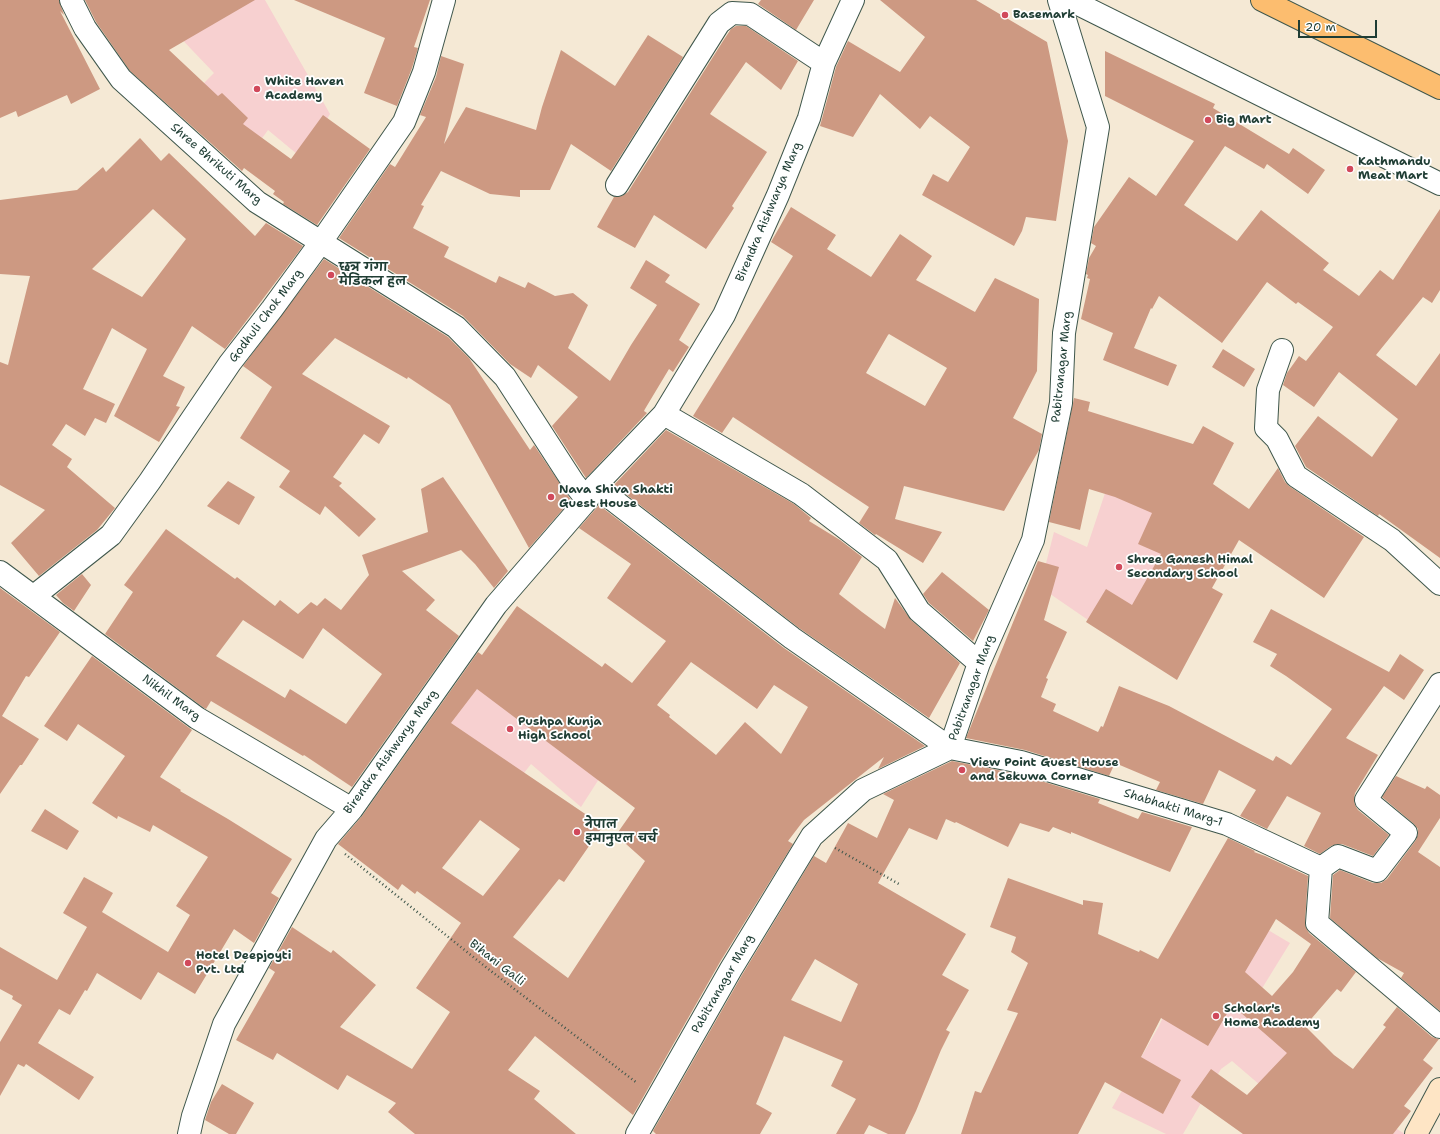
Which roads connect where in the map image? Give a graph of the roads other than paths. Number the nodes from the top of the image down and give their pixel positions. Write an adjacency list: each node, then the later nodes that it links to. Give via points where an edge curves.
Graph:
1 (71, 0): 11 (street, Shree Bhrikuti Marg, via 85,28 121,79 257,202)
2 (444, 0): 11 (street, Godhuli Chok Marg, via 424,72 404,122)
3 (853, 0): 7 (street, Birendra Aishwarya Marg)
4 (1059, 0): 18 (street, Pabitranagar Marg, via 1098,127 1064,333 1061,404 1033,540)
5 (1070, 0): 9 (street)
6 (1262, 0): 8 (highway)
7 (824, 63): 10 (street, via 750,14 732,13 719,23); 13 (street, Birendra Aishwarya Marg, via 808,118 778,195 724,316)
8 (1440, 88)
9 (1440, 184)
10 (617, 185)
11 (321, 242): 14 (street, Shree Bhrikuti Marg, via 456,327 505,376 573,482); 17 (street, Godhuli Chok Marg, via 230,363 111,535)
12 (1282, 350): 16 (street, via 1268,390 1266,428 1277,439 1296,476 1392,540)
13 (664, 414): 14 (street, Birendra Aishwarya Marg); 18 (street, via 801,494 887,560 919,611)
14 (591, 493): 20 (street, Pabitranagar Marg); 21 (street, Birendra Aishwarya Marg, via 496,605)
15 (0, 572): 17 (street, Nikhil Marg)
16 (1440, 584)
17 (34, 596): 21 (street, Nikhil Marg, via 197,718)
18 (979, 663): 20 (street, Pabitranagar Marg)
19 (1440, 684): 22 (street, via 1366,800 1406,833 1377,871 1338,856)
20 (950, 748): 22 (street, Shabhakti Marg-1, via 1021,762 1227,824); 26 (street, Pabitranagar Marg, via 862,790 812,836 731,969)
21 (352, 809): 25 (street, Birendra Aishwarya Marg, via 326,839 224,1024)
22 (1321, 868): 23 (street, via 1317,923)
23 (1440, 1027)
24 (1440, 1089): 27 (main road)
25 (189, 1134)
26 (638, 1134)
27 (1416, 1134)

